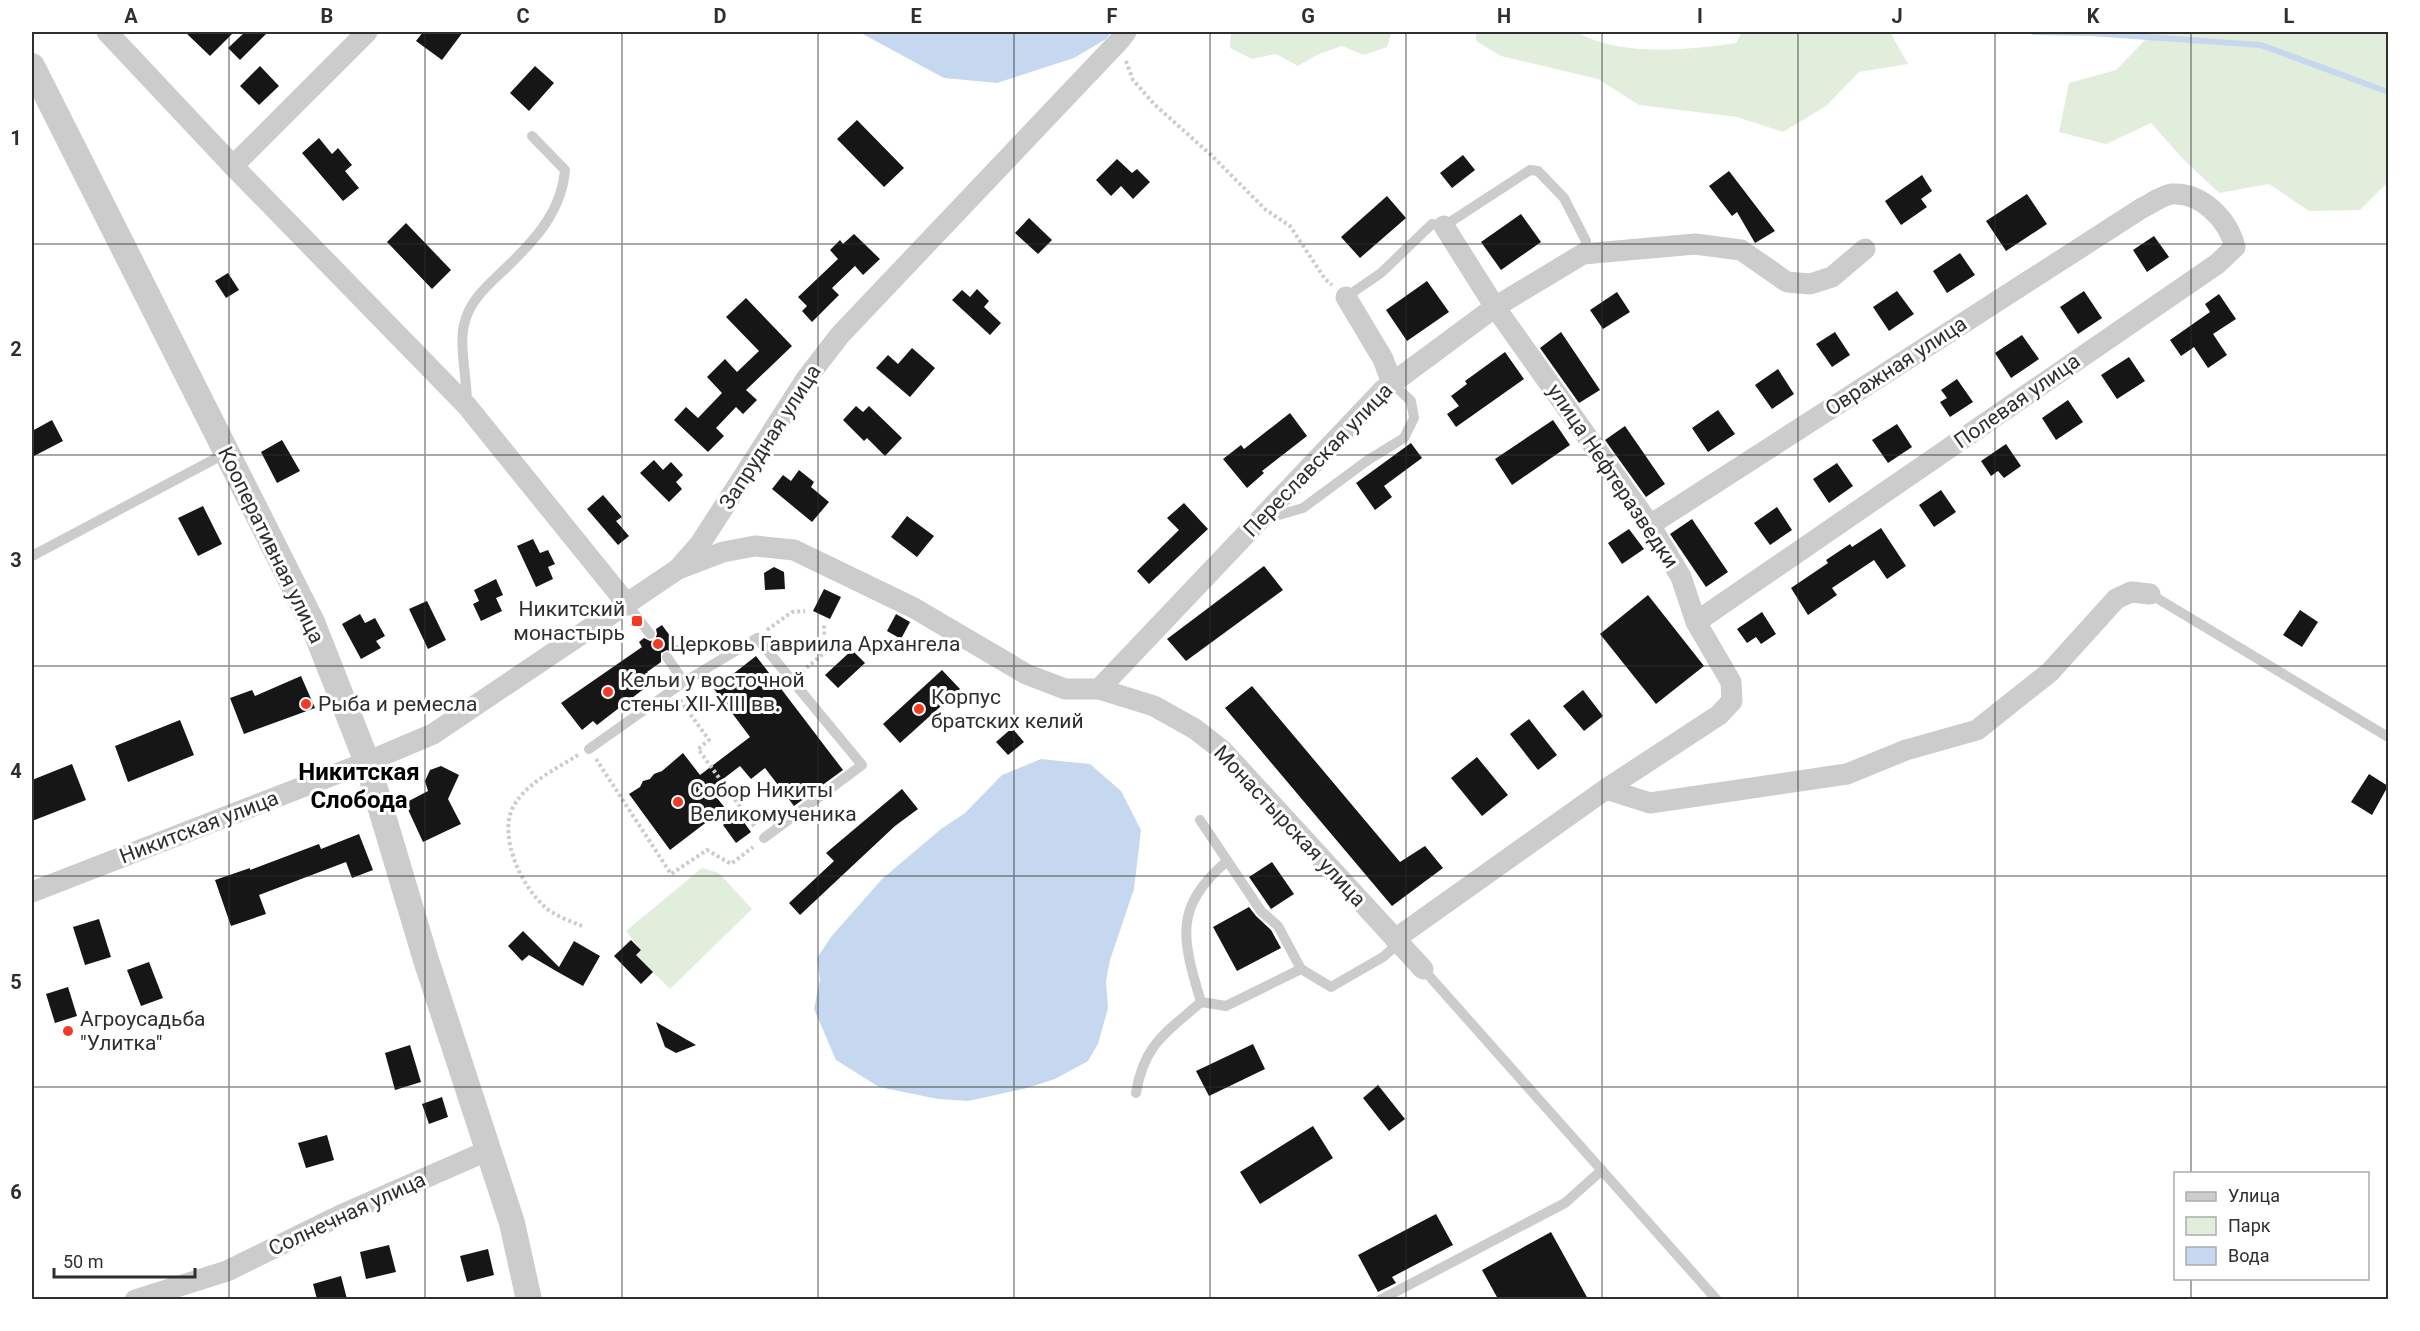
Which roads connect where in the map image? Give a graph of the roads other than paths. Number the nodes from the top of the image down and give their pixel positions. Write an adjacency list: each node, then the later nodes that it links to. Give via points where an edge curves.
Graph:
1 (107, 32): 6 (street)
2 (367, 32): 6 (street)
3 (1123, 36): 19 (street, Запрудная улица, via 840,336 806,379 700,544)
4 (32, 66): 15 (street, Кооперативная улица)
5 (532, 136): 14 (lane, via 565,170 563,189 552,214 533,240 485,287 472,306 464,325)
6 (233, 166): 14 (street)
7 (2142, 208): 17 (street, Овражная улица); 22 (street, Полевая улица, via 2170,194 2193,195 2231,231 2235,247 2217,264)
8 (1444, 226): 10 (lane, via 1530,170 1538,171 1564,198 1577,220 1586,241); 11 (lane, via 1432,224 1381,273); 12 (street, улица Нефтеразведки)
9 (1865, 249): 10 (street, Переславская улица, via 1832,277 1810,284 1787,282 1741,250 1695,244)
10 (1583, 254): 12 (street, Переславская улица)
11 (1347, 297): 13 (street, via 1383,359)
12 (1495, 307): 13 (street, Переславская улица); 17 (street, улица Нефтеразведки)
13 (1392, 383): 16 (street, Переславская улица); 16 (lane, via 1411,400 1414,418 1404,438 1303,508)
14 (466, 406): 21 (street)
15 (226, 453): 18 (lane); 29 (street, Кооперативная улица, via 312,622)
16 (1259, 521): 26 (street, Переславская улица)
17 (1650, 525): 22 (street, улица Нефтеразведки, via 1681,577)
18 (32, 556)
19 (678, 569): 21 (street, Запрудная улица); 26 (street, Монастырская улица, via 723,552 755,546 794,550 914,608 1026,674 1065,689)
20 (2150, 594): 27 (lane); 30 (street, via 2130,592 2116,599 2050,672 1977,730 1906,750 1847,774 1650,803)
21 (627, 604): 23 (lane); 29 (street, Запрудная улица, via 433,734)
22 (1696, 622): 30 (street, улица Нефтеразведки, via 1731,682 1732,701 1719,715)
23 (650, 634)
24 (667, 657): 25 (lane)
25 (684, 682): 28 (lane); 32 (lane, via 757,638 862,765)
26 (1099, 689): 35 (street, Монастырская улица, via 1154,706 1222,750)
27 (2388, 737)
28 (589, 749)
29 (367, 762): 34 (street, Никитская улица); 40 (street, Кооперативная улица, via 426,960)
30 (1606, 789): 35 (street)
31 (1200, 820): 33 (lane)
32 (764, 838)
33 (1227, 861): 36 (lane, via 1261,910 1278,926); 38 (lane, via 1206,879 1191,902 1186,928 1189,963)
34 (32, 892)
35 (1397, 941): 36 (lane, via 1383,957 1331,987); 37 (street, Монастырская улица)
36 (1301, 969): 38 (lane, via 1226,1006)
37 (1423, 969): 41 (lane)
38 (1201, 1002): 39 (lane, via 1152,1047 1140,1071)
39 (1136, 1093)
40 (489, 1150): 42 (street, Солнечная улица, via 345,1213 227,1271); 43 (street, Кооперативная улица, via 512,1223)
41 (1602, 1170): 44 (lane, via 1565,1203); 45 (lane)
42 (135, 1299)
43 (529, 1299)
44 (1380, 1299)
45 (1717, 1299)

